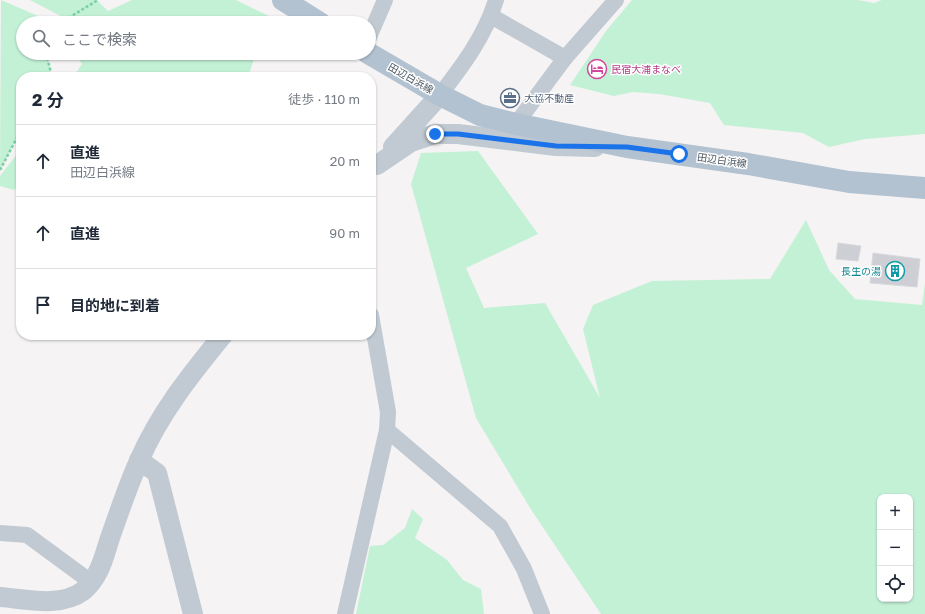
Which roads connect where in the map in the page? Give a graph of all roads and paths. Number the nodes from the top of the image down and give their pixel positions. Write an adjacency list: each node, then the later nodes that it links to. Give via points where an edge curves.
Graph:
1 (98, 0): 6 (path)
2 (283, 0): 7 (main road)
3 (386, 0): 9 (street)
4 (496, 0): 8 (street)
5 (616, 0): 11 (street)
6 (72, 16)
7 (309, 16)
8 (491, 16): 11 (street); 14 (street, via 470,56)
9 (376, 22)
10 (376, 58): 14 (main road, 田辺白浜線)
11 (564, 58): 15 (street)
12 (48, 60): 13 (path)
13 (51, 72)
14 (440, 95): 15 (main road, 田辺白浜線, via 480,115); 18 (street)
15 (516, 124): 17 (main road, 田辺白浜線)
16 (16, 140): 20 (path)
17 (627, 147): 19 (street, via 556,146 458,134 435,134 410,142); 21 (main road, 田辺白浜線, via 748,164 849,182)
18 (376, 166)
19 (376, 167)
20 (0, 170)
21 (925, 188)
22 (219, 340): 25 (street, via 164,412)
23 (375, 340): 24 (street, via 388,412)
24 (387, 430): 30 (street); 31 (street, via 500,526 524,569)
25 (139, 460): 27 (street, via 100,568); 29 (street, via 157,472)
26 (0, 533): 27 (street, via 27,535)
27 (91, 582): 28 (street, via 70,598 48,601)
28 (0, 597)
29 (193, 614)
30 (345, 614)
31 (542, 614)

